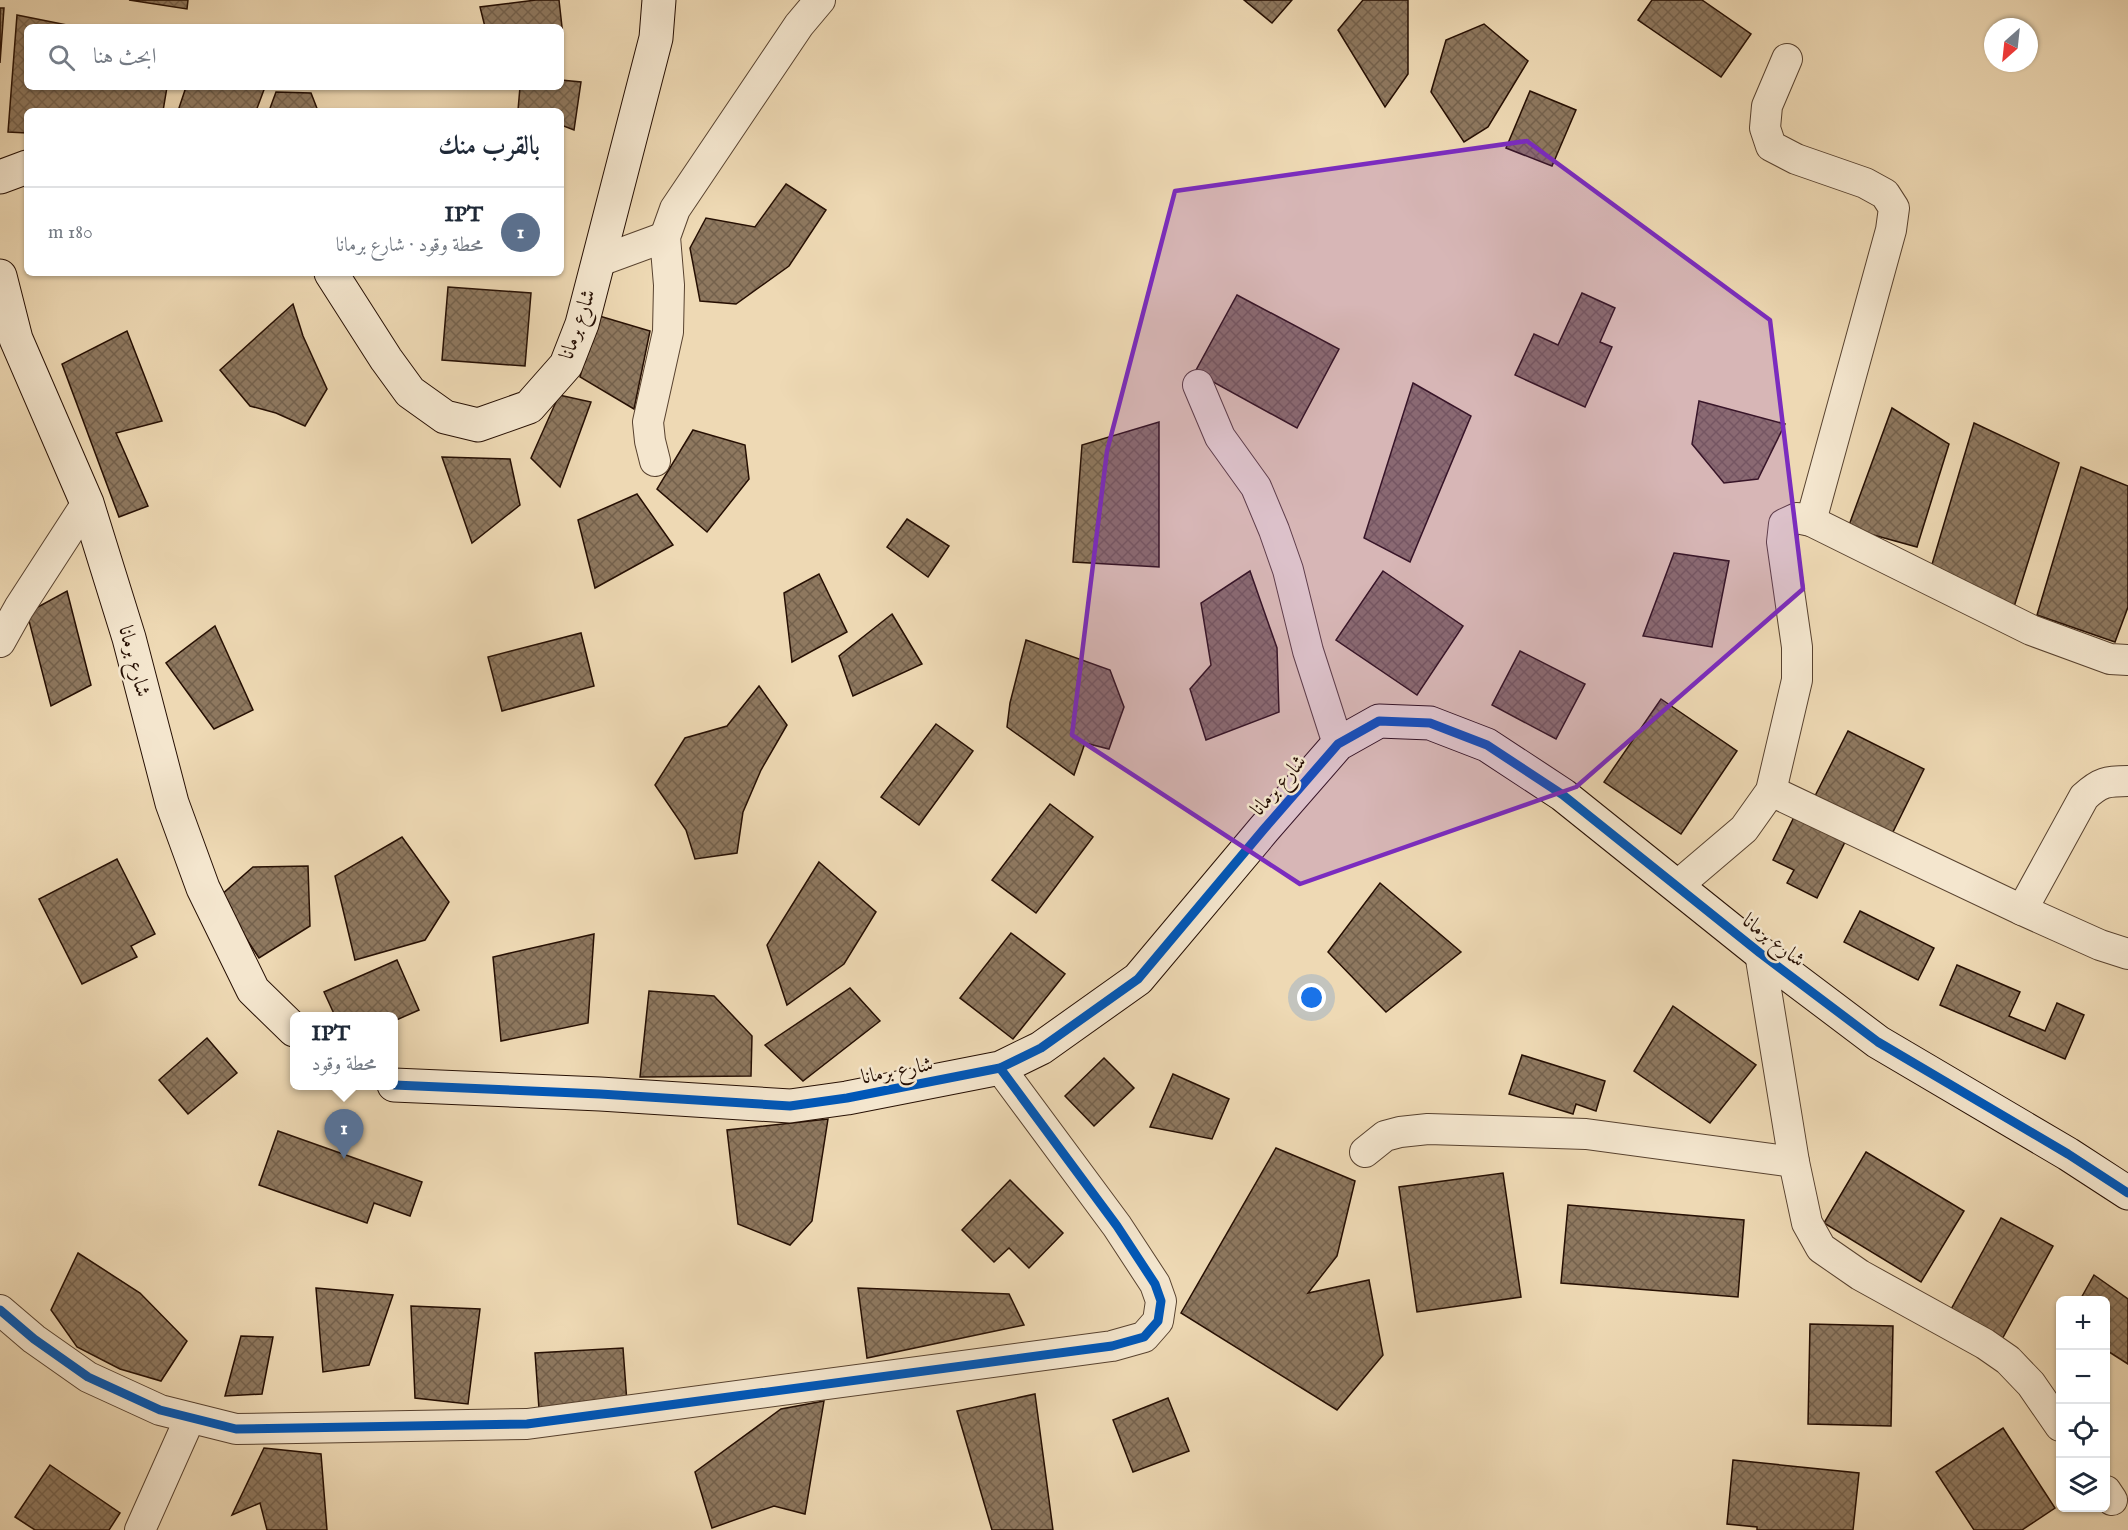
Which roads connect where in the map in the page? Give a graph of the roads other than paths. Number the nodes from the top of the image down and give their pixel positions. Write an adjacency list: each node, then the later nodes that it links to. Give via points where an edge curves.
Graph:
1 (659, 0): 7 (street, شارع برمانا, via 656,38)
2 (820, 0): 6 (street, via 675,209)
3 (1787, 58): 13 (street, via 1767,106 1765,128 1772,146 1796,159 1865,183 1885,194 1894,208 1892,230)
4 (24, 168): 5 (street)
5 (0, 177)
6 (665, 237): 7 (street); 11 (street, via 668,332 648,422)
7 (597, 262): 9 (street, شارع برمانا, via 582,324 566,365 529,407 478,424 446,417 410,393)
8 (0, 276): 12 (street, شارع برمانا, via 16,339)
9 (333, 276)
10 (1198, 385): 16 (street, via 1221,437 1256,487 1274,530)
11 (655, 461)
12 (87, 503): 14 (street); 23 (street, شارع برمانا, via 129,638 172,803 202,888 253,990)
13 (1811, 521): 15 (street, via 2031,630 2110,659); 18 (street, via 1797,518 1784,524 1782,542 1797,647 1797,680)
14 (0, 642)
15 (2128, 660)
16 (1338, 744): 19 (street, شارع برمانا, via 1379,721 1430,723 1487,745 1563,795); 24 (street, شارع برمانا, via 1138,979 1041,1047)
17 (2128, 781): 20 (street, via 2105,782 2084,797)
18 (1772, 791): 19 (street, via 1744,829); 20 (street)
19 (1677, 886): 21 (street, شارع برمانا)
20 (2022, 910): 22 (street)
21 (1760, 953): 27 (street); 28 (street, شارع برمانا, via 1878,1042)
22 (2128, 954)
23 (290, 1026)
24 (1000, 1068): 25 (street, شارع برمانا, via 790,1106); 30 (street, via 1155,1284 1161,1301 1158,1322 1144,1337 1112,1346 527,1424 236,1429)
25 (398, 1085)
26 (1365, 1152): 27 (street, via 1385,1136 1428,1130 1586,1134)
27 (1794, 1162): 31 (street, via 1807,1223 1821,1248 1860,1275 2008,1360)
28 (2128, 1193)
29 (0, 1310): 30 (street, via 88,1377 160,1410)
30 (190, 1418): 32 (street)
31 (2056, 1419)
32 (140, 1530)

